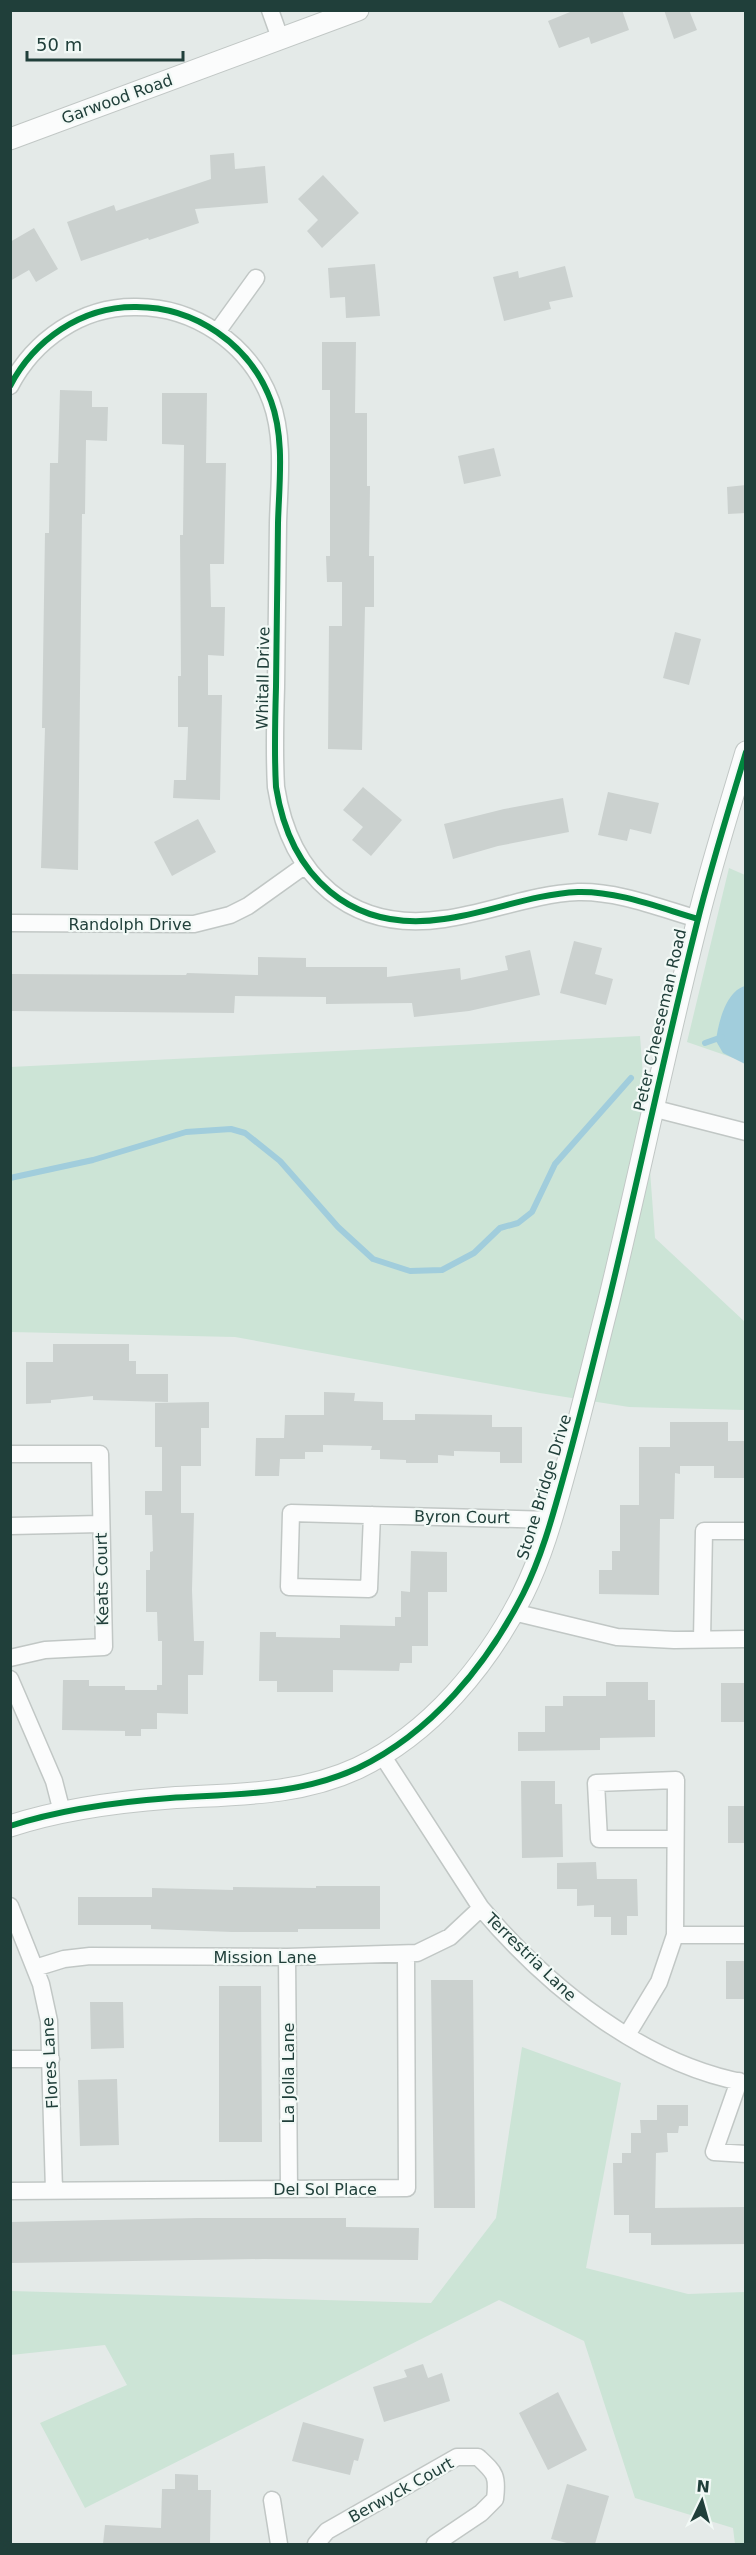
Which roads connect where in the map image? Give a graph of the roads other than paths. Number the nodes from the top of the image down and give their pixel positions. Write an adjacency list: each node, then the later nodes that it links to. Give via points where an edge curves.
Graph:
1 (270, 10): 3 (street)
2 (358, 10): 3 (street, Garwood Road)
3 (280, 38): 4 (street, Garwood Road)
4 (10, 139)
5 (256, 278): 6 (street)
6 (217, 332): 7 (street, Whitall Drive, via 192,318 150,307 104,311 82,318 46,339); 9 (street, Whitall Drive, via 256,373 276,419 279,458 275,778 284,822)
7 (10, 386)
8 (746, 752): 10 (street, Peter Cheeseman Road)
9 (304, 866): 10 (street, Whitall Drive, via 339,898 398,920 449,919 578,892 620,898); 11 (street, Randolph Drive, via 248,906 194,924)
10 (698, 918): 12 (street, Peter Cheeseman Road)
11 (10, 923)
12 (652, 1108): 13 (street); 14 (street, Peter Cheeseman Road)
13 (746, 1131)
14 (635, 1190): 17 (street, Stone Bridge Drive)
15 (10, 1454): 18 (street, Keats Court, via 100,1454)
16 (372, 1515): 16 (street, Byron Court, via 291,1513 289,1587 369,1589); 17 (street, Byron Court)
17 (552, 1520): 21 (street, Stone Bridge Drive)
18 (101, 1524): 19 (street, Keats Court); 24 (street, Keats Court, via 104,1647 45,1650)
19 (10, 1526)
20 (746, 1531): 23 (street, via 704,1532)
21 (513, 1612): 23 (street, via 617,1637); 27 (street, Stone Bridge Drive, via 464,1683 414,1733)
22 (746, 1639): 23 (street)
23 (702, 1640)
24 (10, 1658)
25 (10, 1679): 26 (street)
26 (15, 1702): 28 (street, via 54,1781)
27 (382, 1755): 28 (street, Stone Bridge Drive, via 329,1780 290,1789 137,1801); 32 (street, Terrestria Lane)
28 (62, 1812): 29 (street, Stone Bridge Drive)
29 (10, 1826)
30 (675, 1839): 30 (street, via 676,1780 596,1783 599,1839); 33 (street)
31 (10, 1906): 37 (street, Flores Lane)
32 (481, 1908): 35 (street, Mission Lane, via 439,1944); 38 (street, Terrestria Lane, via 571,1999)
33 (675, 1935): 34 (street); 38 (street, via 658,1982)
34 (746, 1935)
35 (406, 1955): 36 (street, Mission Lane); 43 (street, Del Sol Place, via 407,2188)
36 (287, 1957): 37 (street, Mission Lane, via 90,1956); 43 (street, La Jolla Lane)
37 (35, 1968): 40 (street, Flores Lane, via 49,2021)
38 (627, 2035): 41 (street, Terrestria Lane, via 681,2062)
39 (10, 2059): 40 (street)
40 (51, 2059): 44 (street, Flores Lane)
41 (742, 2082): 42 (street, via 714,2152)
42 (746, 2154)
43 (289, 2189): 44 (street, Del Sol Place)
44 (54, 2190): 45 (street, Del Sol Place)
45 (10, 2191)
46 (272, 2500): 47 (street)
47 (279, 2544)
48 (316, 2544): 49 (street, Berwyck Court, via 327,2532 457,2457 478,2457 494,2472 495,2499)
49 (435, 2544)

